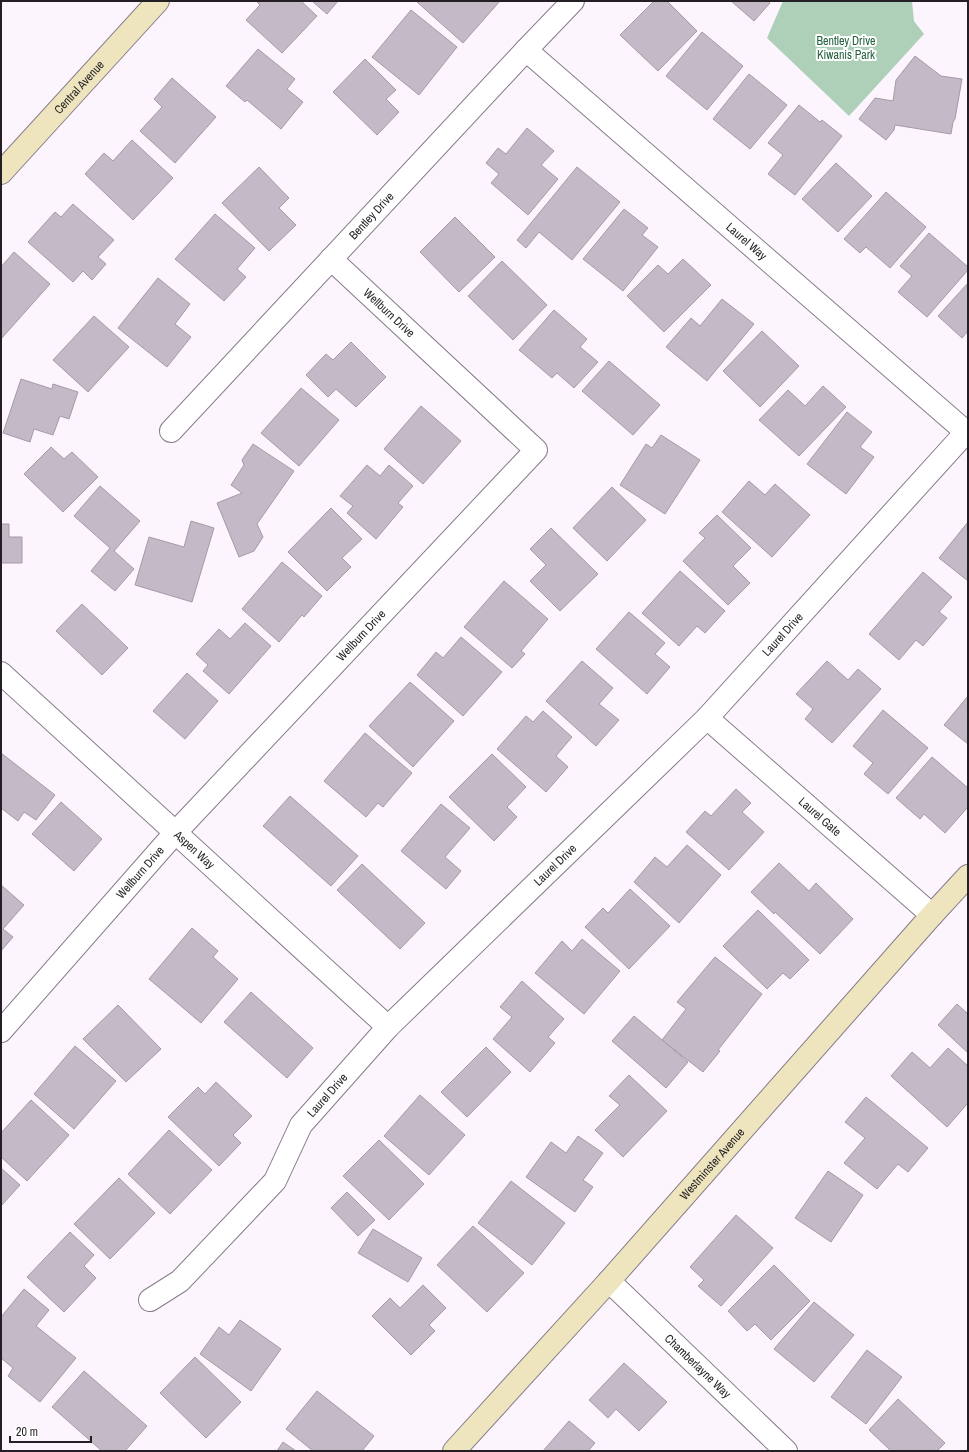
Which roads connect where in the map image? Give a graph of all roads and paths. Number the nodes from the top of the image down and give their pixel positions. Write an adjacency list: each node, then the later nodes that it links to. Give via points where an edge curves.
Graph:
1 (158, 1): 4 (street, Central Avenue)
2 (573, 1): 3 (street, Bentley Drive)
3 (526, 50): 5 (street, Bentley Drive); 7 (street, Laurel Way)
4 (1, 173)
5 (331, 259): 6 (street, Bentley Drive); 10 (street, Wellburn Drive, via 536,450)
6 (171, 430)
7 (967, 431): 9 (street, Laurel Drive)
8 (1, 673): 10 (street, Aspen Way)
9 (707, 718): 12 (street, Laurel Gate); 13 (street, Laurel Drive)
10 (175, 833): 13 (street, Aspen Way); 14 (street, Wellburn Drive)
11 (968, 876): 12 (street, Westminster Avenue)
12 (932, 915): 15 (street, Westminster Avenue)
13 (388, 1027): 16 (street, Laurel Drive, via 301,1125 276,1181 180,1281)
14 (1, 1031)
15 (609, 1281): 17 (street, Westminster Avenue); 18 (street, Chamberlayne Way)
16 (150, 1300)
17 (454, 1451)
18 (786, 1451)

